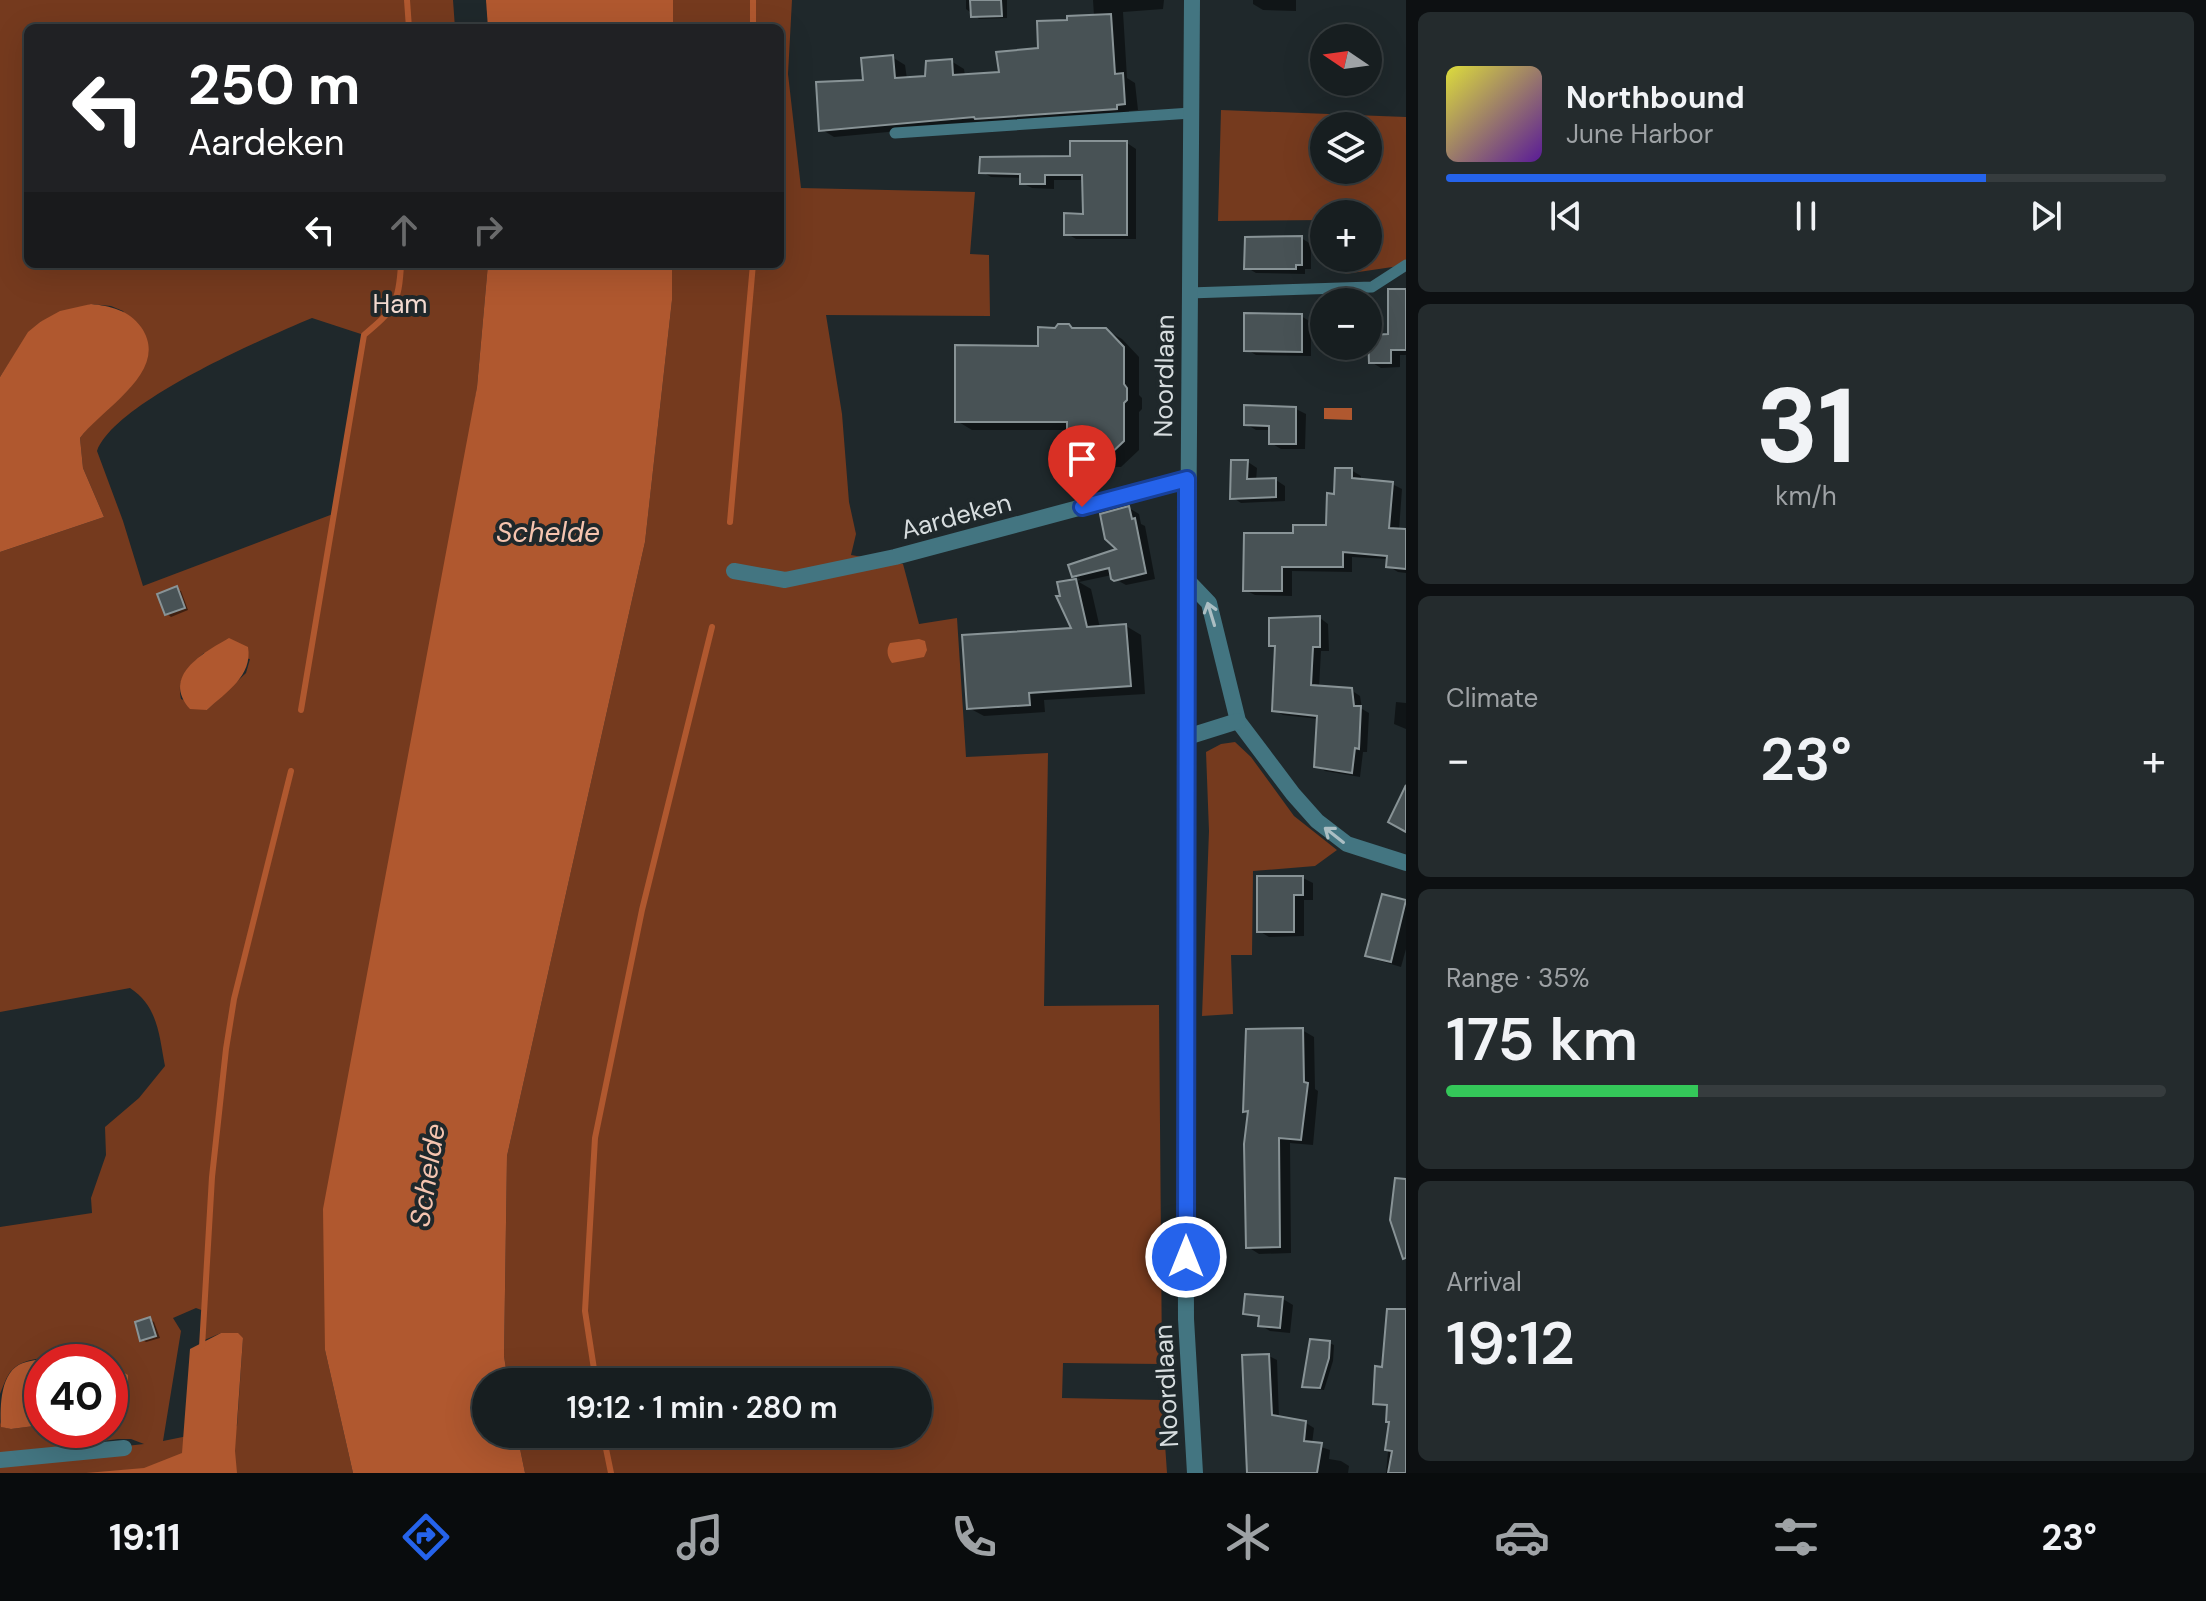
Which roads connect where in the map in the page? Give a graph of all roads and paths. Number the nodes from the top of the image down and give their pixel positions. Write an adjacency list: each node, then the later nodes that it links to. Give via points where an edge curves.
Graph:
1 (1192, 0): 2 (street, Noordlaan)
2 (1191, 113): 3 (lane); 5 (street, Noordlaan)
3 (895, 133)
4 (1406, 265): 5 (lane, via 1372,287)
5 (1189, 293): 6 (street, Noordlaan)
6 (1187, 479): 7 (street, Aardeken, via 895,557 785,580); 8 (street, Noordlaan)
7 (734, 571)
8 (1187, 580): 9 (street, one-way to 8, via 1209,603); 10 (street, Noordlaan)
9 (1238, 721): 10 (street); 11 (street, one-way to 9, via 1347,844 1317,821)
10 (1187, 737): 14 (street, Noordlaan, via 1186,1319)
11 (1406, 863)
12 (124, 1448): 13 (street)
13 (0, 1460)
14 (1195, 1473)

